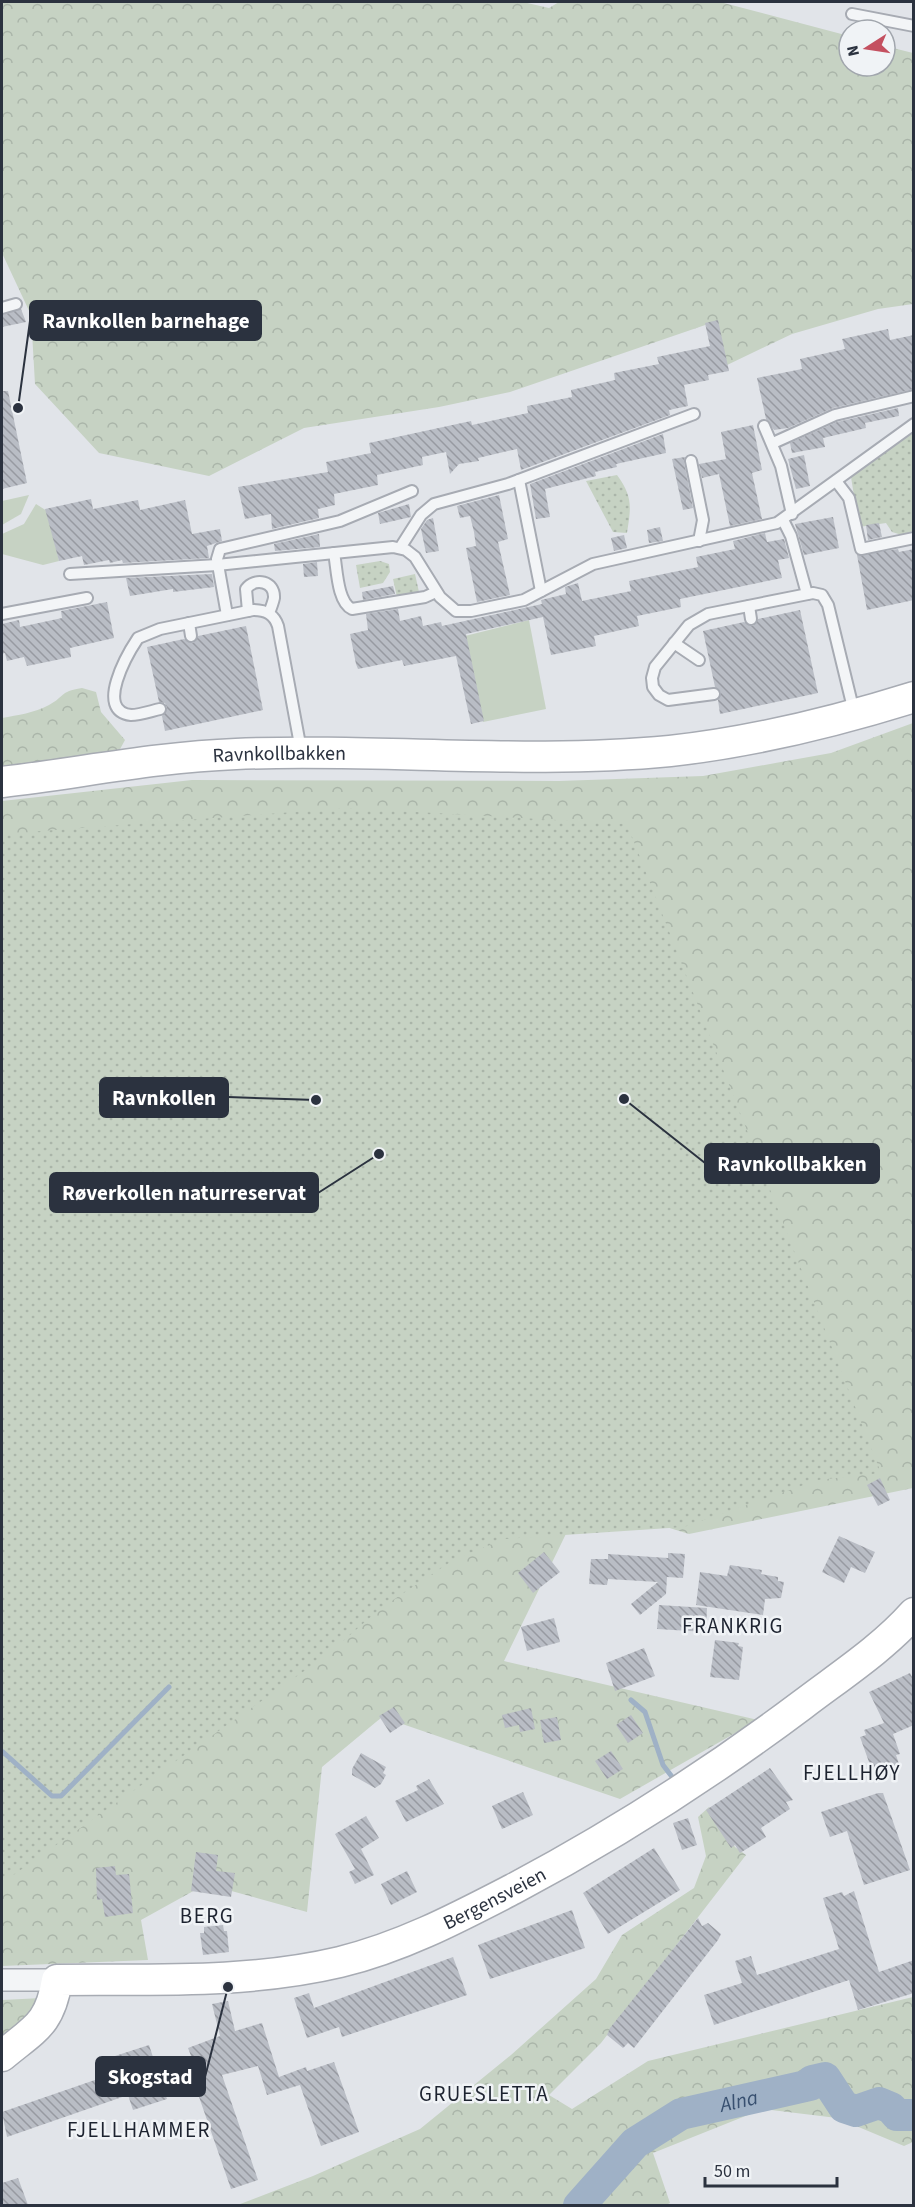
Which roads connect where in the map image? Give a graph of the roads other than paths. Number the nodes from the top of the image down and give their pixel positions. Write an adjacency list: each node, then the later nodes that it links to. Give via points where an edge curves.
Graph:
1 (852, 14): 2 (lane)
2 (914, 26)
3 (16, 304): 4 (lane)
4 (2, 308)
5 (914, 396): 9 (lane, via 835,415)
6 (694, 414): 11 (lane)
7 (914, 424): 12 (lane)
8 (764, 426): 9 (lane)
9 (772, 443): 14 (lane, via 785,480)
10 (691, 461): 16 (lane, via 703,520)
11 (519, 480): 17 (lane, via 430,507); 21 (lane)
12 (836, 481): 14 (lane); 15 (lane, via 849,498 861,549)
13 (412, 491): 19 (lane, via 340,521 223,548 216,555)
14 (788, 517): 16 (lane, via 765,527); 23 (lane)
15 (914, 538)
16 (699, 541): 21 (lane, via 593,564)
17 (400, 548): 18 (lane); 22 (lane, via 415,557)
18 (334, 553): 19 (lane); 22 (lane, via 343,598 352,609)
19 (217, 565): 20 (lane); 29 (lane)
20 (70, 574)
21 (541, 591): 22 (lane, via 524,600 466,612 450,608)
22 (436, 592)
23 (807, 594): 25 (lane); 38 (lane, via 819,594 828,605)
24 (87, 598): 28 (lane)
25 (749, 606): 30 (lane); 33 (lane, via 697,618)
26 (248, 611): 27 (lane); 27 (lane, via 246,590 252,583 261,582 274,594); 29 (lane)
27 (269, 613): 39 (lane, via 278,626 300,731)
28 (2, 614)
29 (227, 615): 31 (lane)
30 (752, 619)
31 (189, 623): 32 (lane); 37 (lane, via 138,638 115,685 115,702 125,713)
32 (191, 636)
33 (674, 643): 34 (lane); 35 (lane, via 653,672 656,692 662,699 673,700)
34 (699, 660)
35 (714, 694)
36 (914, 697): 38 (street, Ravnkollbakken)
37 (160, 709)
38 (855, 715): 39 (street, Ravnkollbakken, via 709,746 626,754)
39 (301, 755): 40 (street, Ravnkollbakken, via 209,756)
40 (2, 782)
41 (914, 1613): 43 (street, Bergensveien, via 860,1661 700,1779 555,1867 404,1942 338,1962 263,1976)
42 (2, 1980): 43 (street, Bergensveien)
43 (57, 1980): 44 (street, via 44,2020)
44 (2, 2056)

